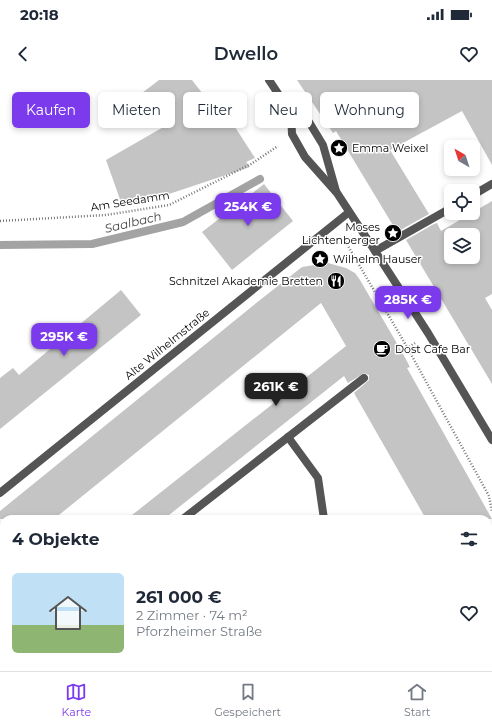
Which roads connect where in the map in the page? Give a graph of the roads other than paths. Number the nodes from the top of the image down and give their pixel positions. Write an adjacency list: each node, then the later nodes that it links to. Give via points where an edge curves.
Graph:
1 (269, 80): 2 (street)
2 (277, 92)
3 (312, 127): 7 (street, via 323,145)
4 (292, 128): 7 (street, via 292,134 305,157)
5 (492, 184): 6 (street)
6 (480, 191)
7 (337, 193): 9 (street)
8 (444, 212): 10 (street)
9 (348, 213): 10 (street); 14 (street, Alte Wilhelmstraße)
10 (375, 251): 13 (street)
11 (364, 378): 12 (street)
12 (288, 437): 15 (street); 16 (street, via 318,478)
13 (492, 440)
14 (0, 493)
15 (188, 515)
16 (323, 515)

